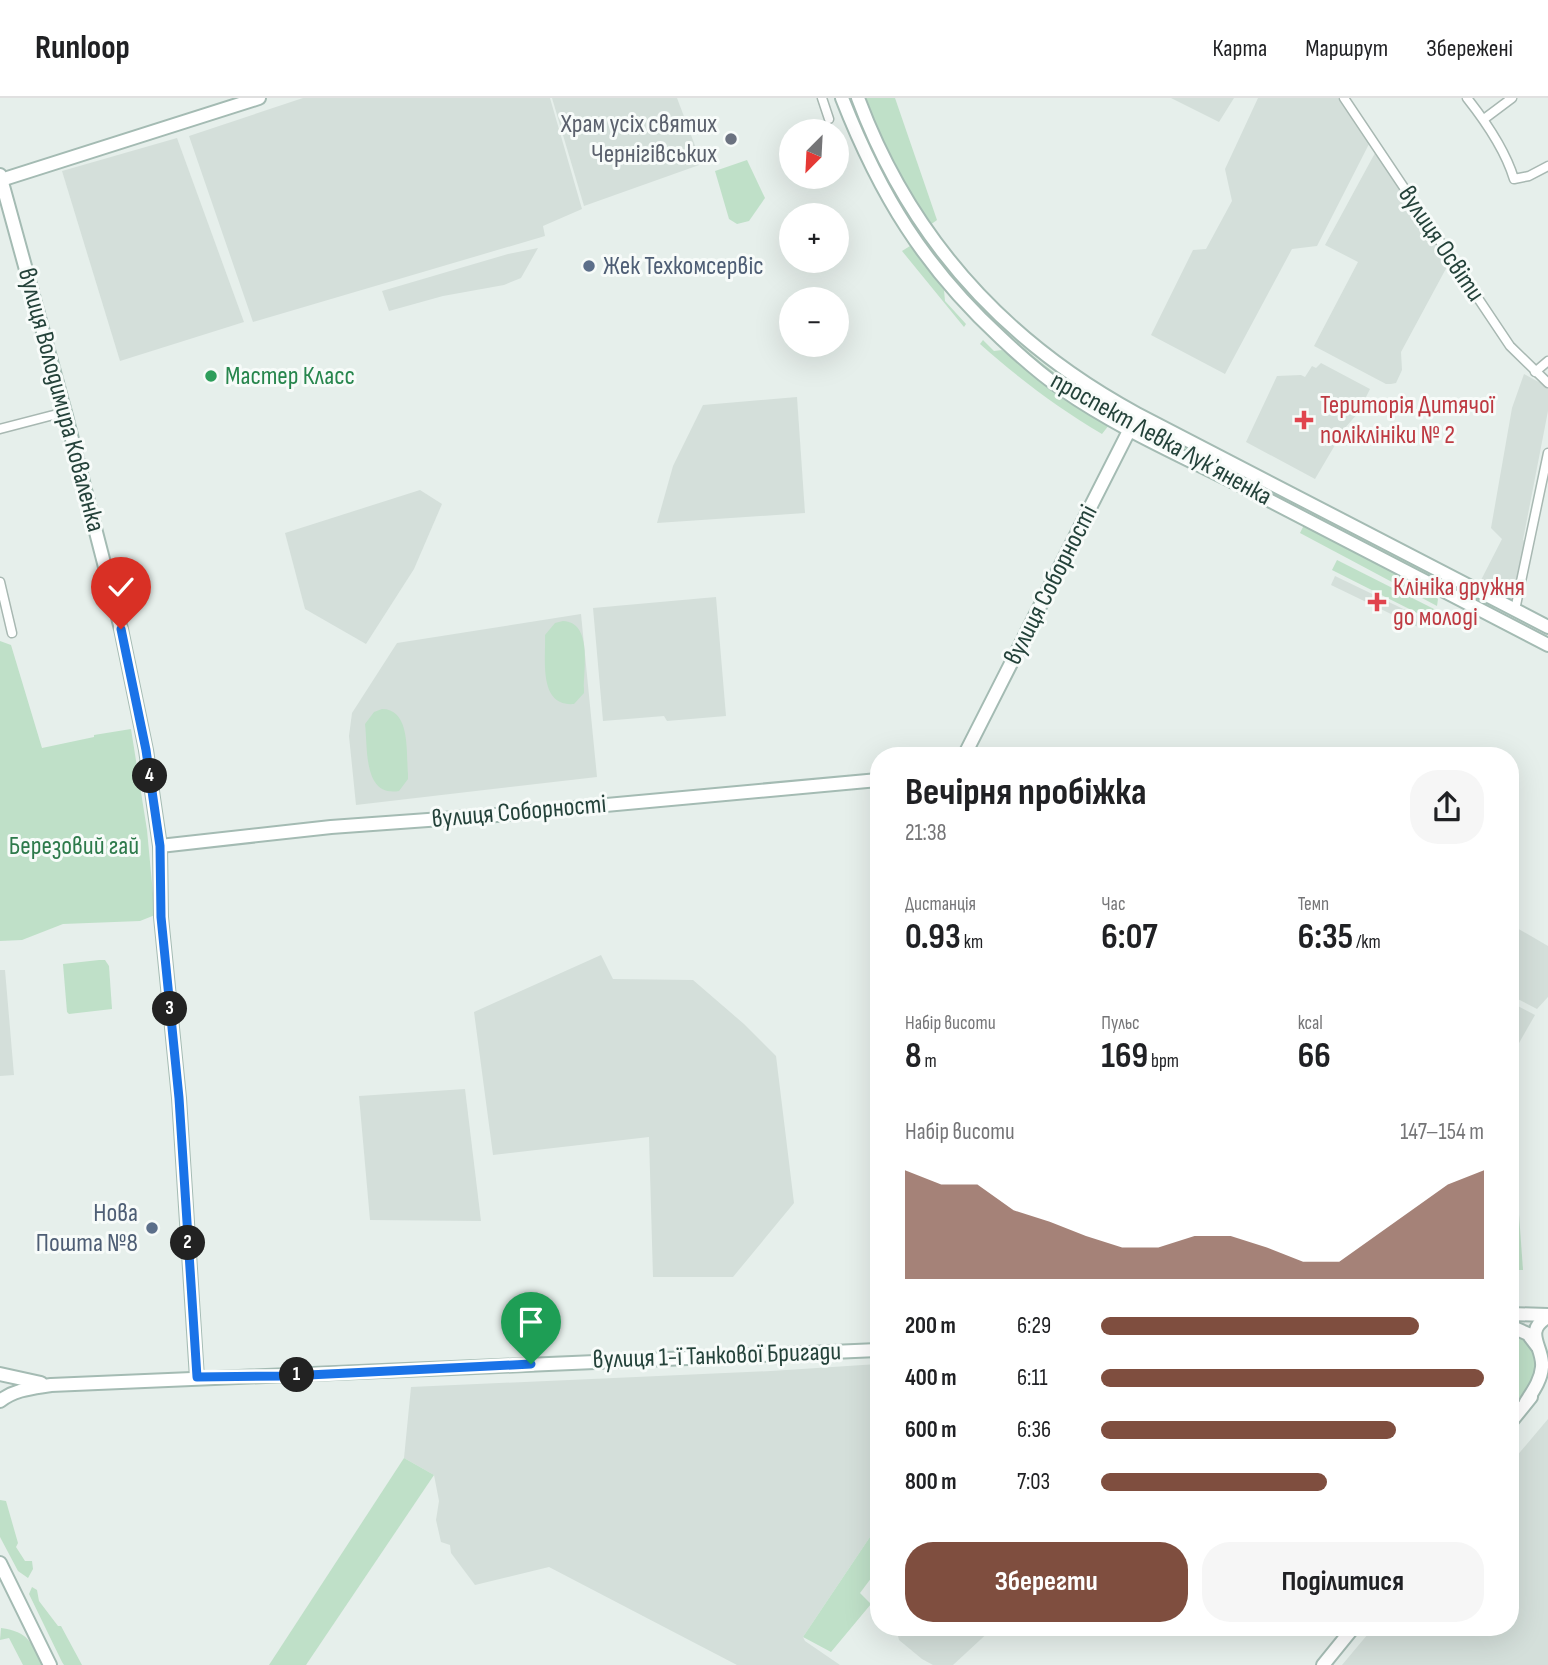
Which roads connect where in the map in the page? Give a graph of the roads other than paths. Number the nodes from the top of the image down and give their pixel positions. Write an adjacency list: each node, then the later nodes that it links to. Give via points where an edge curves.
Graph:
1 (259, 98): 11 (main road)
2 (822, 98): 8 (street)
3 (842, 98): 18 (main road, проспект Левка Лукʼяненка, via 889,201 959,296 1052,382)
4 (858, 98): 16 (main road, проспект Левка Лукʼяненка, via 909,206 974,289 1040,352)
5 (1344, 98): 13 (street, вулиця Освіти, via 1510,346)
6 (1467, 98): 9 (street)
7 (1512, 98): 9 (street)
8 (830, 119)
9 (1483, 119): 10 (street, via 1514,178)
10 (1548, 166)
11 (0, 178): 15 (main road, вулиця Володимира Коваленка)
12 (1548, 361): 13 (street)
13 (1535, 372): 14 (street, вулиця Освіти)
14 (1548, 383)
15 (65, 412): 17 (street); 27 (main road, вулиця Володимира Коваленка, via 131,673)
16 (1138, 414): 18 (main road, вулиця Соборності); 21 (main road, проспект Левка Лукʼяненка)
17 (0, 429)
18 (1130, 429): 24 (main road, проспект Левка Лукʼяненка); 25 (main road, вулиця Соборності)
19 (1548, 453): 21 (street)
20 (0, 582): 23 (street)
21 (1515, 610): 22 (main road, проспект Левка Лукʼяненка)
22 (1548, 627)
23 (12, 634)
24 (1548, 645)
25 (969, 747)
26 (870, 781): 27 (main road, вулиця Соборності)
27 (160, 846): 35 (main road, вулиця Володимира Коваленка, via 161,917 178,1088)
28 (1519, 1314): 29 (main road)
29 (1548, 1316): 31 (main road, via 1538,1326)
30 (1519, 1330): 31 (main road)
31 (1537, 1345): 33 (main road); 39 (main road, via 1542,1369)
32 (870, 1349): 35 (main road, вулиця 1-ї Танкової Бригади)
33 (1548, 1356)
34 (0, 1374): 37 (main road, вулиця 1-ї Танкової Бригади)
35 (197, 1377): 37 (main road, вулиця 1-ї Танкової Бригади)
36 (1548, 1379): 39 (main road)
37 (51, 1385): 38 (main road, вулиця 1-ї Танкової Бригади, via 24,1389)
38 (0, 1401)
39 (1526, 1402): 40 (main road)
40 (1519, 1411)
41 (0, 1563): 43 (main road)
42 (1347, 1636): 44 (main road)
43 (50, 1665)
44 (1323, 1665)

